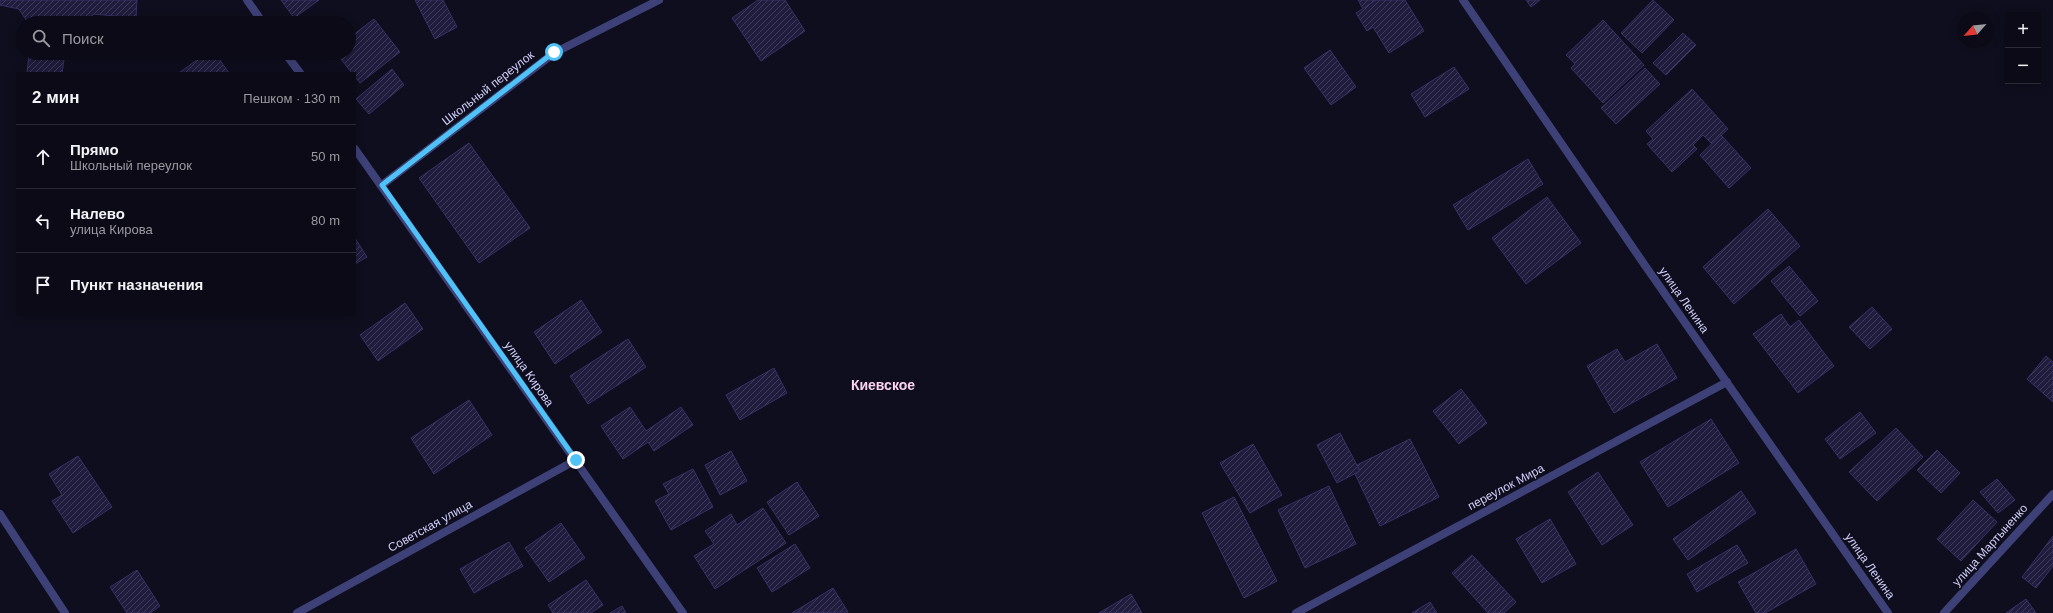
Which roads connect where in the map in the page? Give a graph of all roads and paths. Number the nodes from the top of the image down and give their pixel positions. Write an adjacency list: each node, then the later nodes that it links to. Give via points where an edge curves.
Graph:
1 (247, 0): 4 (street)
2 (659, 0): 8 (street, Школьный переулок, via 554,52)
3 (1463, 0): 9 (street, улица Ленина)
4 (258, 16)
5 (290, 60): 6 (street)
6 (299, 72)
7 (356, 150): 8 (street, улица Кирова)
8 (382, 185): 10 (street, улица Кирова)
9 (1727, 382): 16 (street, переулок Мира); 17 (street, улица Ленина)
10 (576, 460): 14 (street, Советская улица); 15 (street, улица Кирова)
11 (2053, 494): 18 (street, улица Мартыненко)
12 (0, 514): 13 (street)
13 (65, 613)
14 (297, 613)
15 (683, 613)
16 (1296, 613)
17 (1888, 613)
18 (1944, 613)

